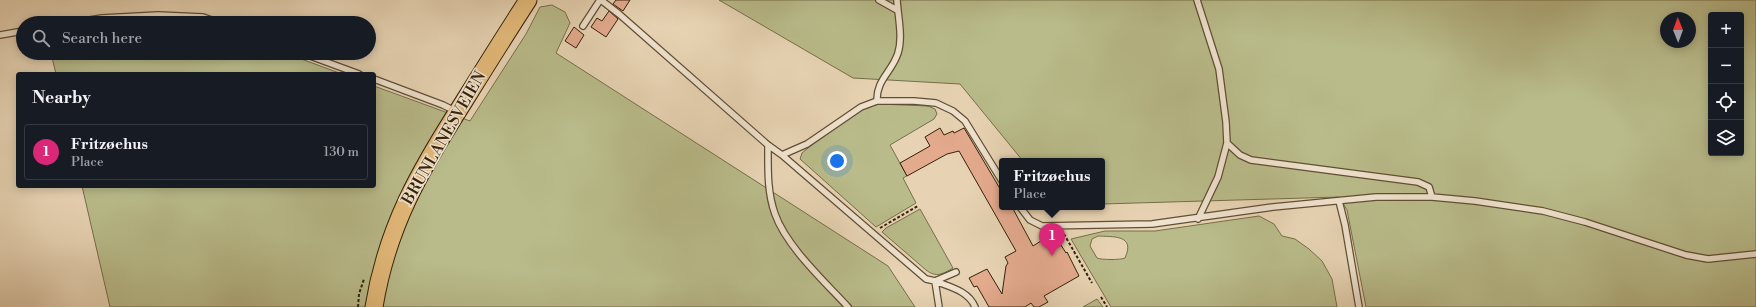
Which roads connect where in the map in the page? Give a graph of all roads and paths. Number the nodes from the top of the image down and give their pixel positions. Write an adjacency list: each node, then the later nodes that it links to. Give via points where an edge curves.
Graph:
1 (528, 0): 16 (main road, BRUNLANESVEIEN)
2 (601, 0): 9 (lane); 18 (lane)
3 (879, 0): 6 (lane)
4 (897, 0): 6 (lane)
5 (1198, 0): 17 (lane, via 1219,69)
6 (897, 10): 15 (lane, via 900,42 898,54 876,92)
7 (139, 16): 8 (lane)
8 (180, 16)
9 (584, 26)
10 (16, 32): 11 (lane)
11 (0, 35)
12 (321, 60): 13 (lane)
13 (354, 72)
14 (376, 80): 16 (lane)
15 (877, 101): 19 (lane, via 861,107 807,144); 20 (lane, via 936,103 953,111 965,121)
16 (457, 112): 33 (main road, BRUNLANESVEIEN, via 426,162 394,227 381,269)
17 (1227, 143): 21 (lane, via 1240,156 1251,160 1418,182 1429,187); 25 (lane, via 1218,177)
18 (768, 145): 19 (lane); 34 (lane, via 768,174 775,215 790,241)
19 (782, 155): 27 (lane)
20 (999, 176)
21 (1432, 197): 22 (lane); 28 (lane, via 1543,211 1686,255 1708,259)
22 (1339, 201): 25 (lane, via 1273,207); 38 (lane)
23 (918, 206): 27 (path)
24 (1022, 210): 26 (lane, via 1030,220 1042,226)
25 (1198, 219): 26 (lane, via 1152,224)
26 (1059, 226): 31 (path)
27 (874, 234): 30 (lane, via 926,279)
28 (1756, 254)
29 (956, 272): 30 (lane)
30 (935, 281): 35 (lane); 36 (lane, via 966,294 972,299)
31 (1092, 283)
32 (1101, 296): 37 (path)
33 (374, 307)
34 (848, 307)
35 (939, 307)
36 (975, 307)
37 (1107, 307)
38 (1359, 307)

